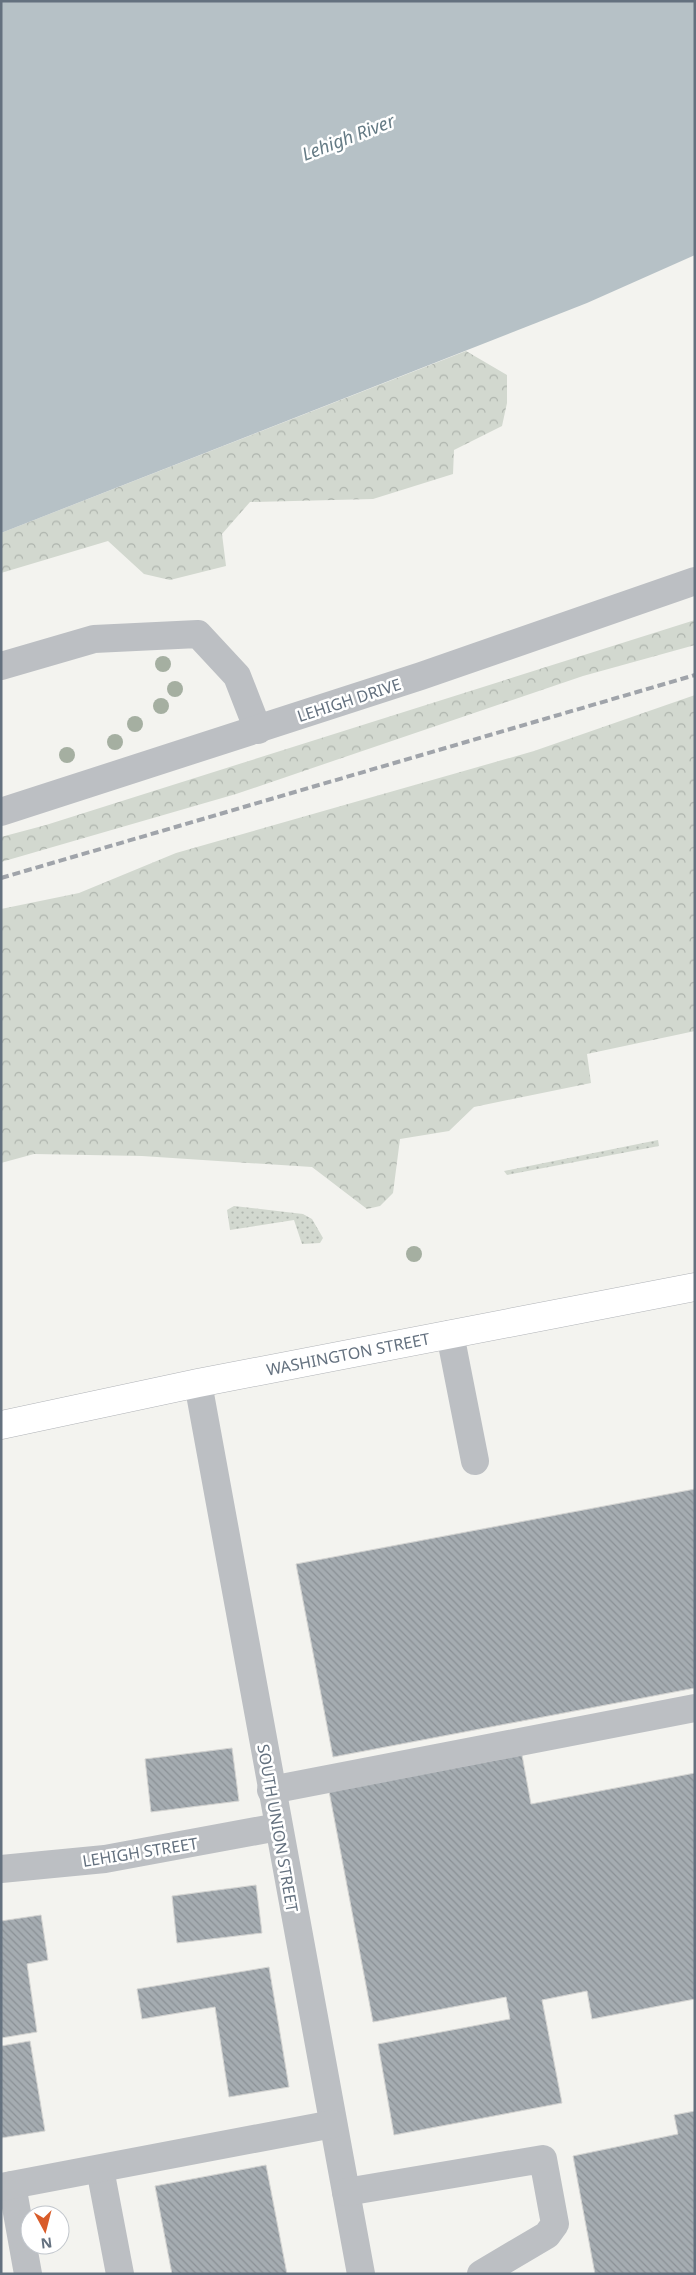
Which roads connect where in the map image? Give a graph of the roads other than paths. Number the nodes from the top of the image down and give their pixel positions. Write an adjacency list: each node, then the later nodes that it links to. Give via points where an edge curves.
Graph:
1 (695, 581): 3 (street, LEHIGH DRIVE)
2 (1, 666): 3 (street, via 94,638 198,634 237,676)
3 (258, 730): 4 (street, LEHIGH DRIVE)
4 (1, 812)
5 (695, 1287): 6 (main road, WASHINGTON STREET)
6 (450, 1334): 7 (main road, WASHINGTON STREET); 9 (street)
7 (198, 1382): 8 (main road, WASHINGTON STREET); 11 (street, SOUTH UNION STREET)
8 (1, 1425)
9 (475, 1461)
10 (695, 1708): 11 (street)
11 (271, 1790): 12 (street, SOUTH UNION STREET)
12 (278, 1827): 13 (street, LEHIGH STREET, via 105,1859); 14 (street, SOUTH UNION STREET)
13 (1, 1869)
14 (333, 2124): 15 (street); 17 (street, SOUTH UNION STREET)
15 (100, 2169): 16 (street); 19 (street)
16 (6, 2186): 18 (street)
17 (346, 2192): 20 (street, SOUTH UNION STREET); 21 (street, via 543,2159 555,2224 547,2235)
18 (28, 2274)
19 (120, 2274)
20 (361, 2274)
21 (481, 2274)

